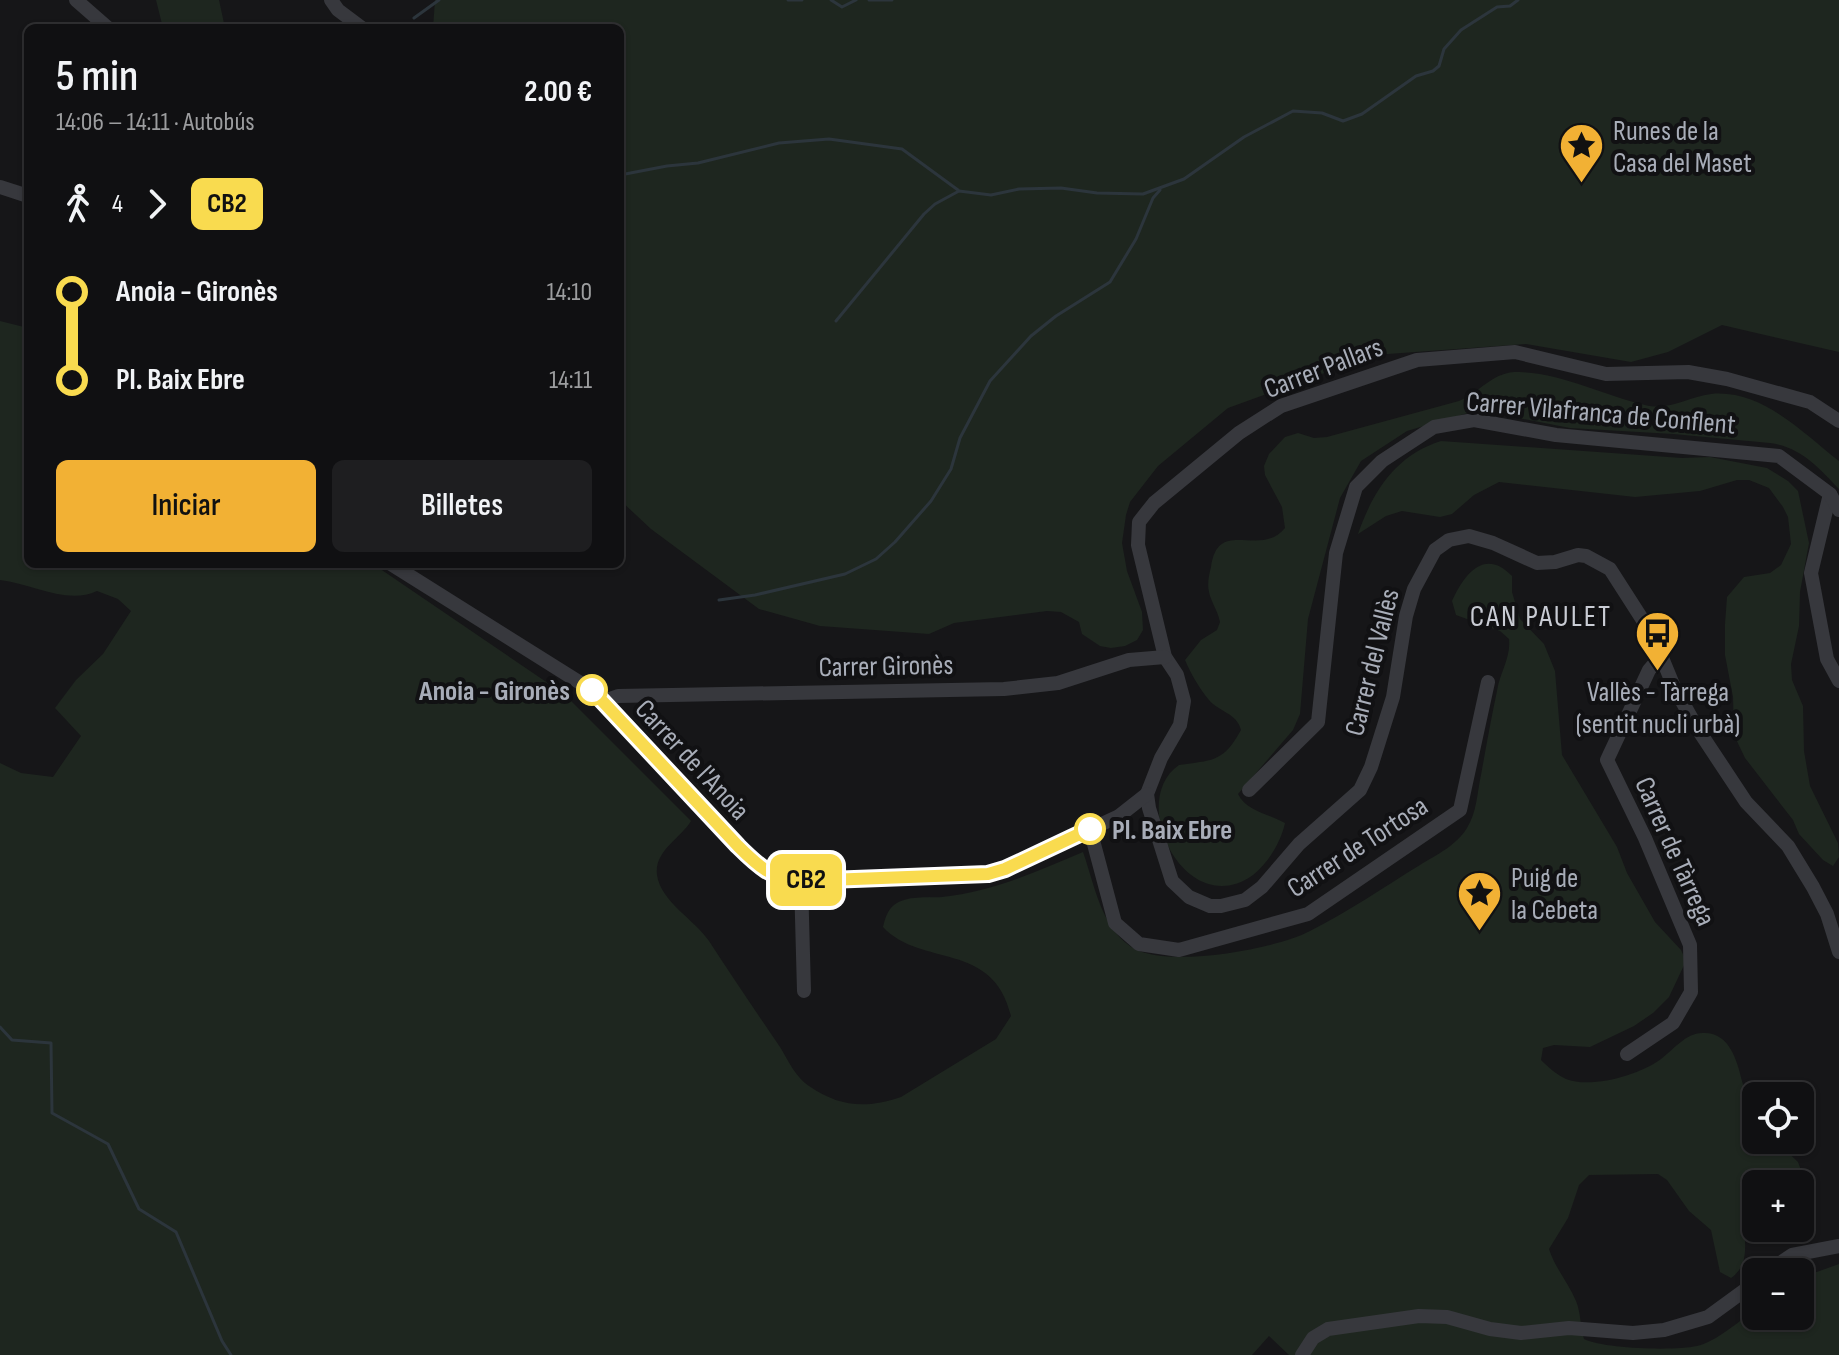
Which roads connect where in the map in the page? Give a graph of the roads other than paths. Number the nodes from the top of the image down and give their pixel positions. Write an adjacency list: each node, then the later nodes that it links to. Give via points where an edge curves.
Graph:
1 (76, 0): 3 (street)
2 (331, 0): 4 (street)
3 (103, 24)
4 (357, 24)
5 (0, 187): 6 (street)
6 (24, 195)
7 (1839, 421): 12 (street, Carrer Pallars, via 1810,402 1727,379 1688,372 1606,374 1515,352 1417,360 1281,406 1177,482 1139,522 1138,545)
8 (1830, 494): 9 (street, Carrer Vilafranca de Conflent); 13 (street, via 1811,573 1827,659); 16 (street, Carrer Vilafranca de Conflent, via 1779,456 1556,435 1474,420 1434,427 1382,461 1356,487 1336,553 1318,722)
9 (1839, 510)
10 (397, 568): 15 (street, Carrer de l'Anoia)
11 (1662, 655): 19 (street, Carrer del Vallès, via 1603,563 1578,555 1537,563 1481,538 1449,540 1429,557 1410,602 1393,697 1365,782 1262,887 1245,900 1221,906 1189,897 1172,881); 22 (street, Carrer del Vallès, via 1677,695 1734,786 1788,846 1813,887); 24 (street, Carrer de Tàrrega, via 1649,670 1607,760 1690,945 1691,992 1673,1023)
12 (1165, 657): 15 (street, Carrer Gironès, via 1129,660 1058,683 1004,689 618,696); 17 (street, Carrer Pallars, via 1184,701 1180,725)
13 (1839, 681)
14 (1488, 682): 20 (street, Carrer de Tortosa, via 1460,810 1308,914 1179,950 1139,944 1115,923)
15 (604, 701): 21 (street, Carrer de l'Anoia, via 755,863 779,878)
16 (1249, 790)
17 (1147, 794): 18 (street, Carrer de l'Anoia); 19 (street, Carrer del Vallès)
18 (1119, 816): 19 (street, via 1140,818); 20 (street, Carrer de l'Anoia)
19 (1153, 826)
20 (1090, 829): 21 (street, Carrer de l'Anoia, via 988,874)
21 (801, 881): 23 (street)
22 (1839, 952)
23 (804, 991)
24 (1627, 1054)
25 (1839, 1246): 26 (street)
26 (1788, 1258)
27 (1742, 1292): 28 (street, via 1708,1317 1679,1328 1521,1333 1419,1316 1328,1329 1313,1338)
28 (1302, 1355)

